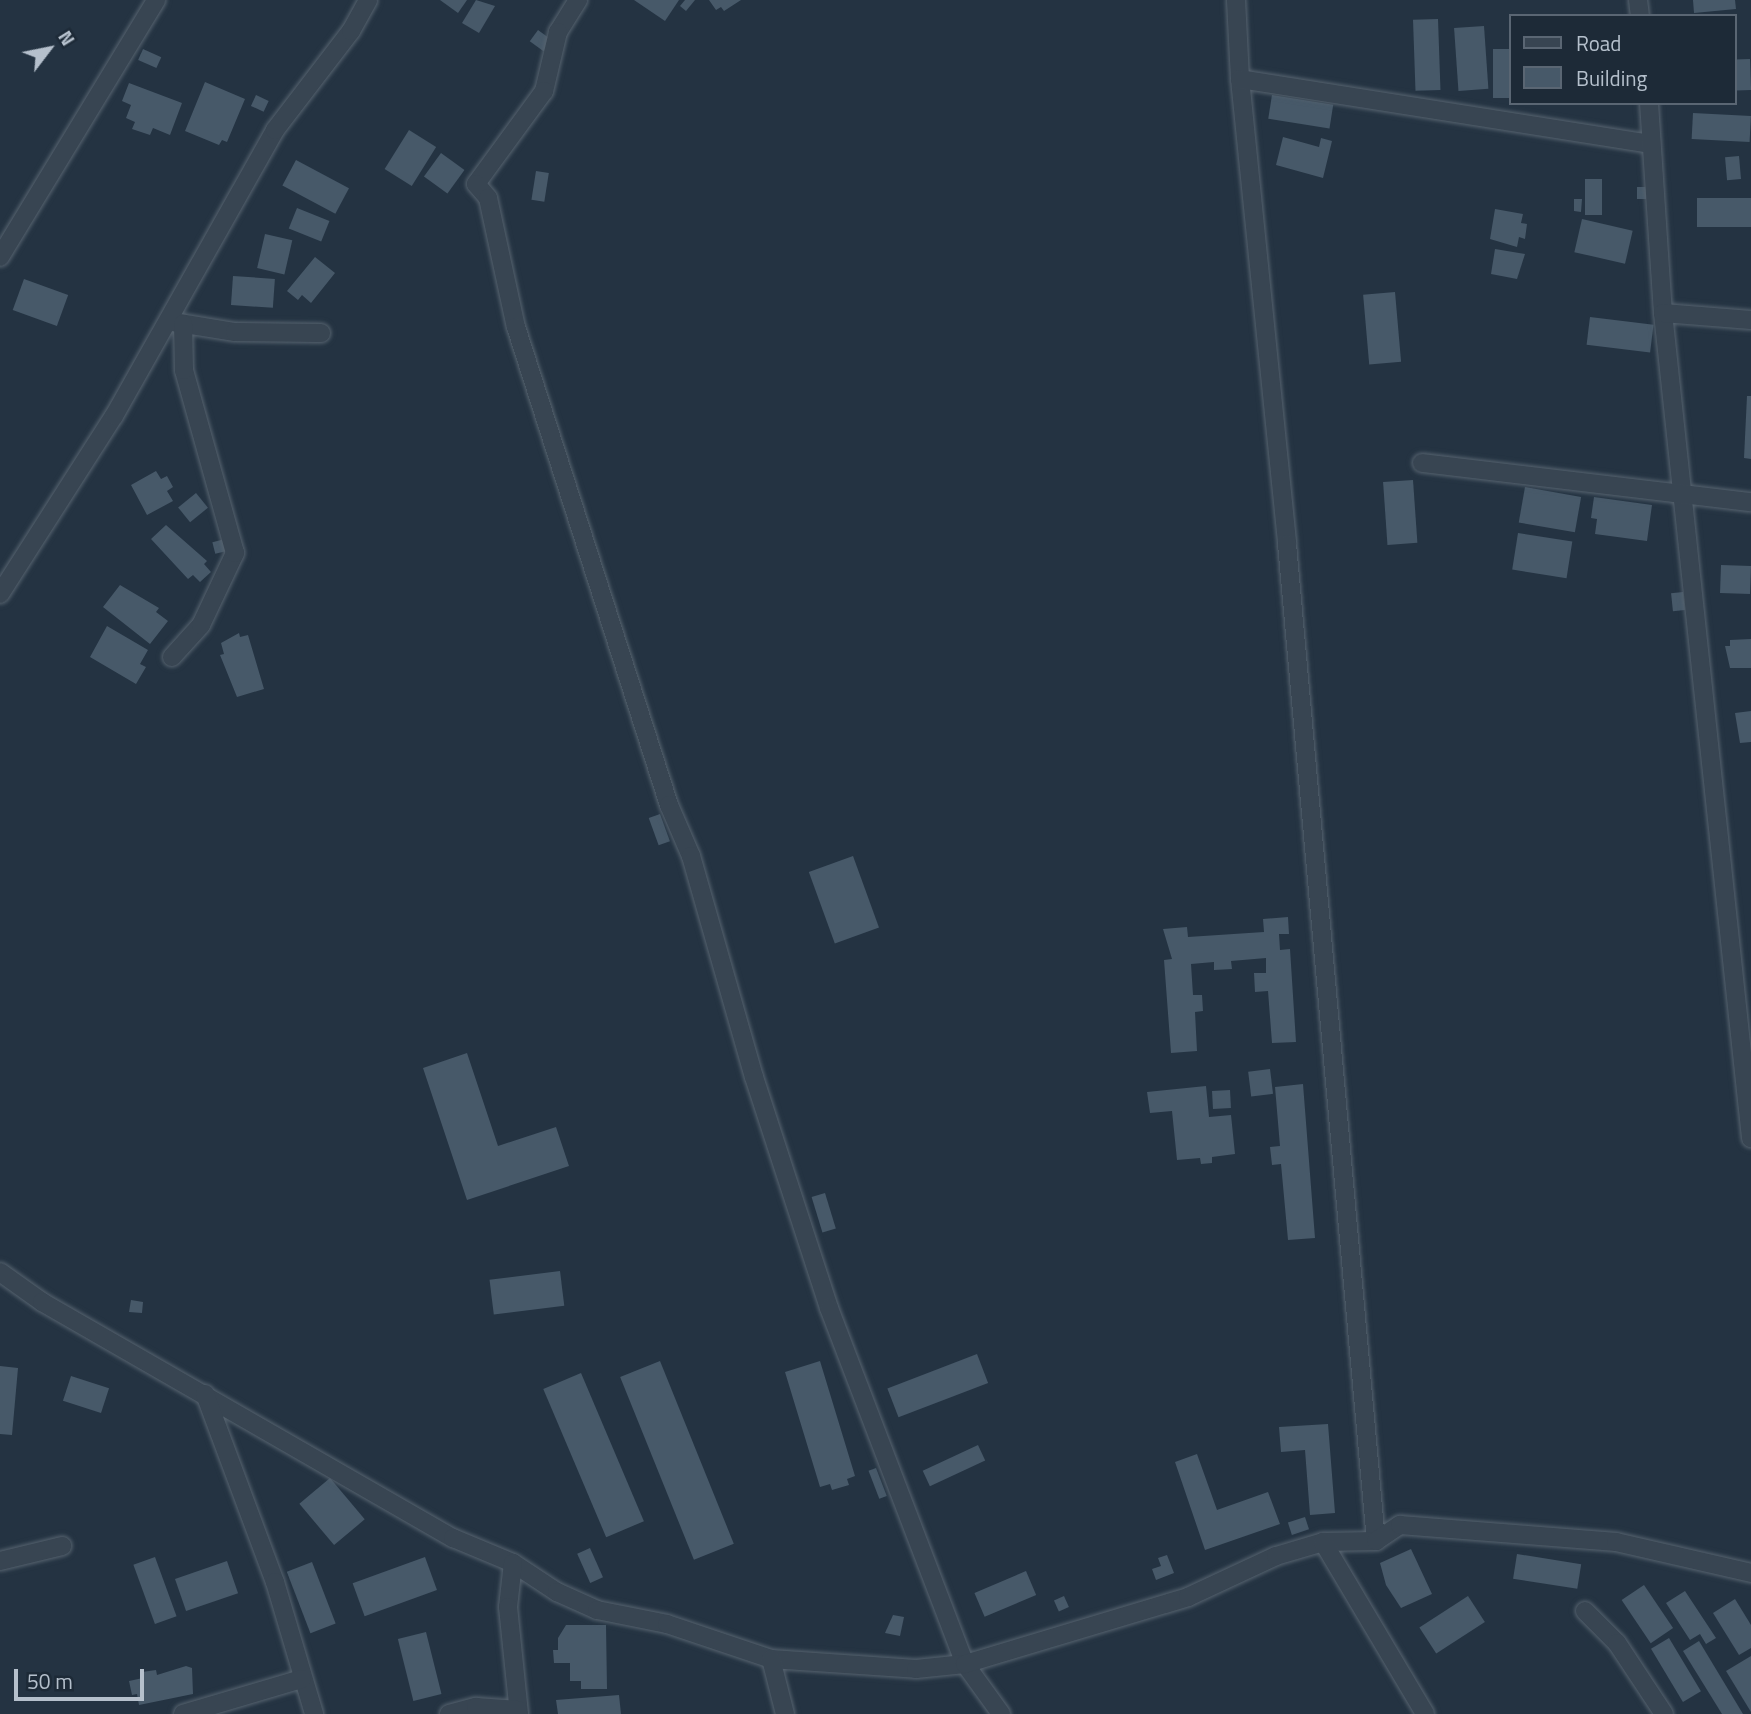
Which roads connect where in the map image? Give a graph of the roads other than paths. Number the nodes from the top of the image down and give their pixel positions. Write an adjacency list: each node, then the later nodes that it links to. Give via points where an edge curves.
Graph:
1 (156, 0): 8 (street)
2 (368, 0): 11 (street, via 351,31 275,130)
3 (578, 0): 29 (street, via 558,32 544,91 476,184 488,198 516,327 669,805 691,856 754,1077 829,1308)
4 (1236, 0): 5 (street)
5 (1240, 79): 7 (street, via 1547,124); 21 (street, via 1287,544)
6 (1649, 105): 7 (street)
7 (1649, 144): 9 (street)
8 (0, 257)
9 (1663, 313): 10 (street); 14 (street)
10 (1751, 320)
11 (175, 322): 12 (street, via 235,331); 16 (street); 17 (street, via 235,552 201,625)
12 (321, 333)
13 (1422, 463): 14 (street)
14 (1681, 493): 15 (street); 18 (street)
15 (1751, 502)
16 (0, 594)
17 (172, 657)
18 (1751, 1138)
19 (0, 1272): 20 (street, via 42,1302)
20 (205, 1394): 25 (street, via 453,1538); 30 (street, via 275,1582)
21 (1376, 1541): 22 (street); 26 (street, via 1400,1525 1476,1528 1616,1542)
22 (1324, 1542): 29 (street, via 1276,1556 1188,1597); 37 (street)
23 (62, 1546): 24 (street)
24 (0, 1561)
25 (513, 1563): 28 (street, via 557,1592 597,1609 667,1624); 31 (street, via 508,1607)
26 (1751, 1573)
27 (1585, 1611): 38 (street, via 1617,1643)
28 (771, 1659): 29 (street, via 916,1669); 35 (street)
29 (965, 1664): 36 (street)
30 (302, 1679): 32 (street); 33 (street)
31 (518, 1712): 34 (street, via 476,1707)
32 (183, 1714)
33 (314, 1714)
34 (449, 1714)
35 (785, 1714)
36 (1001, 1714)
37 (1425, 1714)
38 (1664, 1714)

